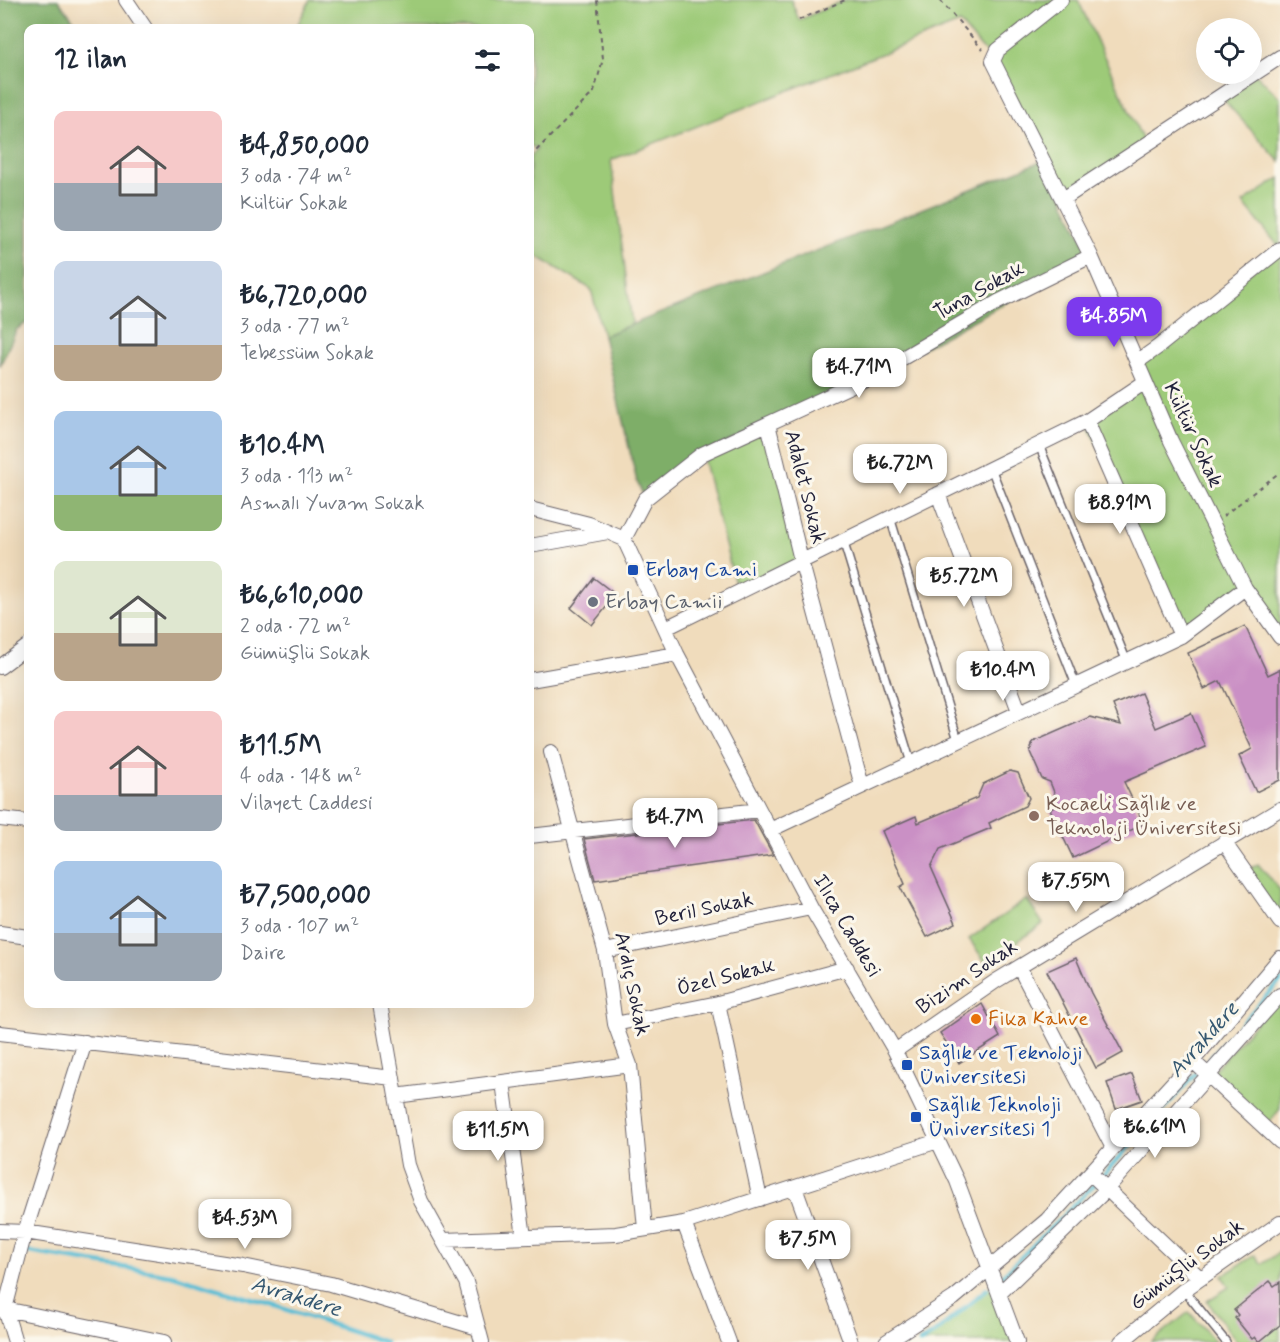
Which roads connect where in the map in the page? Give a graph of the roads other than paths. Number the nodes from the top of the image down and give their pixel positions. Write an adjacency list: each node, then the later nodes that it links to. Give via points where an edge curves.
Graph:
1 (126, 0): 3 (street)
2 (1061, 0): 5 (street, Kültür Sokak, via 996,55)
3 (142, 24)
4 (1280, 57): 5 (street)
5 (1063, 199): 7 (street, Kültür Sokak)
6 (1280, 249): 8 (street)
7 (1091, 256): 8 (street, Kültür Sokak); 11 (street, Tuna Sokak, via 998,302 872,376)
8 (1137, 362): 9 (street, Kültür Sokak)
9 (1145, 382): 10 (street); 22 (street, Kültür Sokak)
10 (1087, 422): 12 (street); 24 (street)
11 (768, 424): 18 (street, Tuna Sokak, via 702,454 645,499); 21 (street, Adalet Sokak)
12 (1039, 445): 13 (street); 28 (lane)
13 (991, 468): 14 (street); 31 (lane)
14 (938, 494): 16 (street); 32 (street)
15 (534, 510): 17 (street)
16 (890, 517): 19 (street); 33 (lane)
17 (610, 531): 18 (street); 20 (street)
18 (624, 539): 23 (street, Ilıca Caddesi)
19 (843, 540): 21 (street); 35 (lane)
20 (534, 545)
21 (801, 560): 23 (street); 36 (street, Adalet Sokak)
22 (1245, 588): 24 (street); 25 (street, Kültür Sokak)
23 (666, 628): 27 (street, Ilıca Caddesi)
24 (1181, 636): 28 (street)
25 (1280, 637)
26 (24, 649): 29 (street)
27 (677, 654): 30 (street); 38 (street, Ilıca Caddesi)
28 (1127, 662): 31 (street)
29 (0, 667)
30 (534, 679)
31 (1076, 685): 32 (street)
32 (1019, 711): 33 (street)
33 (958, 740): 35 (street)
34 (551, 752): 42 (street, Ardıç Sokak)
35 (911, 763): 36 (street)
36 (862, 786): 41 (street)
37 (1280, 809): 44 (street, Bizim Sokak)
38 (759, 810): 41 (street, Ilıca Caddesi); 42 (street)
39 (0, 819): 40 (street)
40 (24, 822)
41 (770, 830): 45 (street, Ilıca Caddesi)
42 (573, 831): 43 (street); 49 (street, Ardıç Sokak)
43 (534, 836)
44 (1224, 842): 46 (street); 51 (street, Bizim Sokak)
45 (811, 908): 49 (street, Beril Sokak); 52 (street, Ilıca Caddesi)
46 (1280, 922)
47 (0, 933): 48 (street)
48 (24, 936)
49 (606, 951): 56 (street, Ardıç Sokak)
50 (1280, 958): 60 (street)
51 (1019, 967): 59 (street, Bizim Sokak); 68 (street)
52 (847, 968): 54 (street, Özel Sokak); 59 (street, Ilıca Caddesi)
53 (1280, 995): 62 (street)
54 (718, 1003): 56 (street, Özel Sokak); 72 (street)
55 (381, 1008): 63 (street)
56 (615, 1024): 61 (street, Ardıç Sokak)
57 (0, 1033): 58 (street)
58 (85, 1042): 63 (street); 77 (street)
59 (895, 1051): 66 (street, Ilıca Caddesi)
60 (1193, 1060): 62 (street); 68 (street)
61 (630, 1065): 64 (street); 75 (street, Ardıç Sokak)
62 (1209, 1076): 67 (street); 71 (street)
63 (393, 1078): 65 (street)
64 (503, 1082): 65 (street); 78 (street)
65 (396, 1096): 79 (street, via 408,1165 421,1201)
66 (938, 1141): 70 (street); 80 (street, Ilıca Caddesi)
67 (1280, 1142)
68 (1113, 1148): 69 (street)
69 (1090, 1173): 71 (street); 80 (street, via 1047,1220)
70 (795, 1188): 72 (street); 90 (street)
71 (1106, 1189): 81 (street); 83 (street)
72 (760, 1199): 73 (street)
73 (684, 1223): 75 (street); 89 (street)
74 (1280, 1223): 81 (street, Gümüşlü Sokak)
75 (645, 1229): 78 (street, via 616,1234)
76 (0, 1231): 77 (street)
77 (26, 1232): 84 (street); 86 (street, via 320,1282)
78 (524, 1237): 79 (street)
79 (443, 1240): 86 (street, via 466,1282)
80 (990, 1269): 83 (street, Ilıca Caddesi); 91 (street, via 954,1298)
81 (1200, 1278): 82 (street, Gümüşlü Sokak)
82 (1184, 1290): 94 (street, Gümüşlü Sokak); 95 (lane)
83 (999, 1294): 85 (street, Ilıca Caddesi)
84 (2, 1309): 87 (street); 88 (street)
85 (1012, 1327): 92 (street, Ilıca Caddesi); 93 (street)
86 (480, 1335)
87 (15, 1342)
88 (162, 1342)
89 (729, 1342)
90 (851, 1342)
91 (886, 1342)
92 (1017, 1342)
93 (1024, 1342)
94 (1121, 1342)
95 (1226, 1342)

